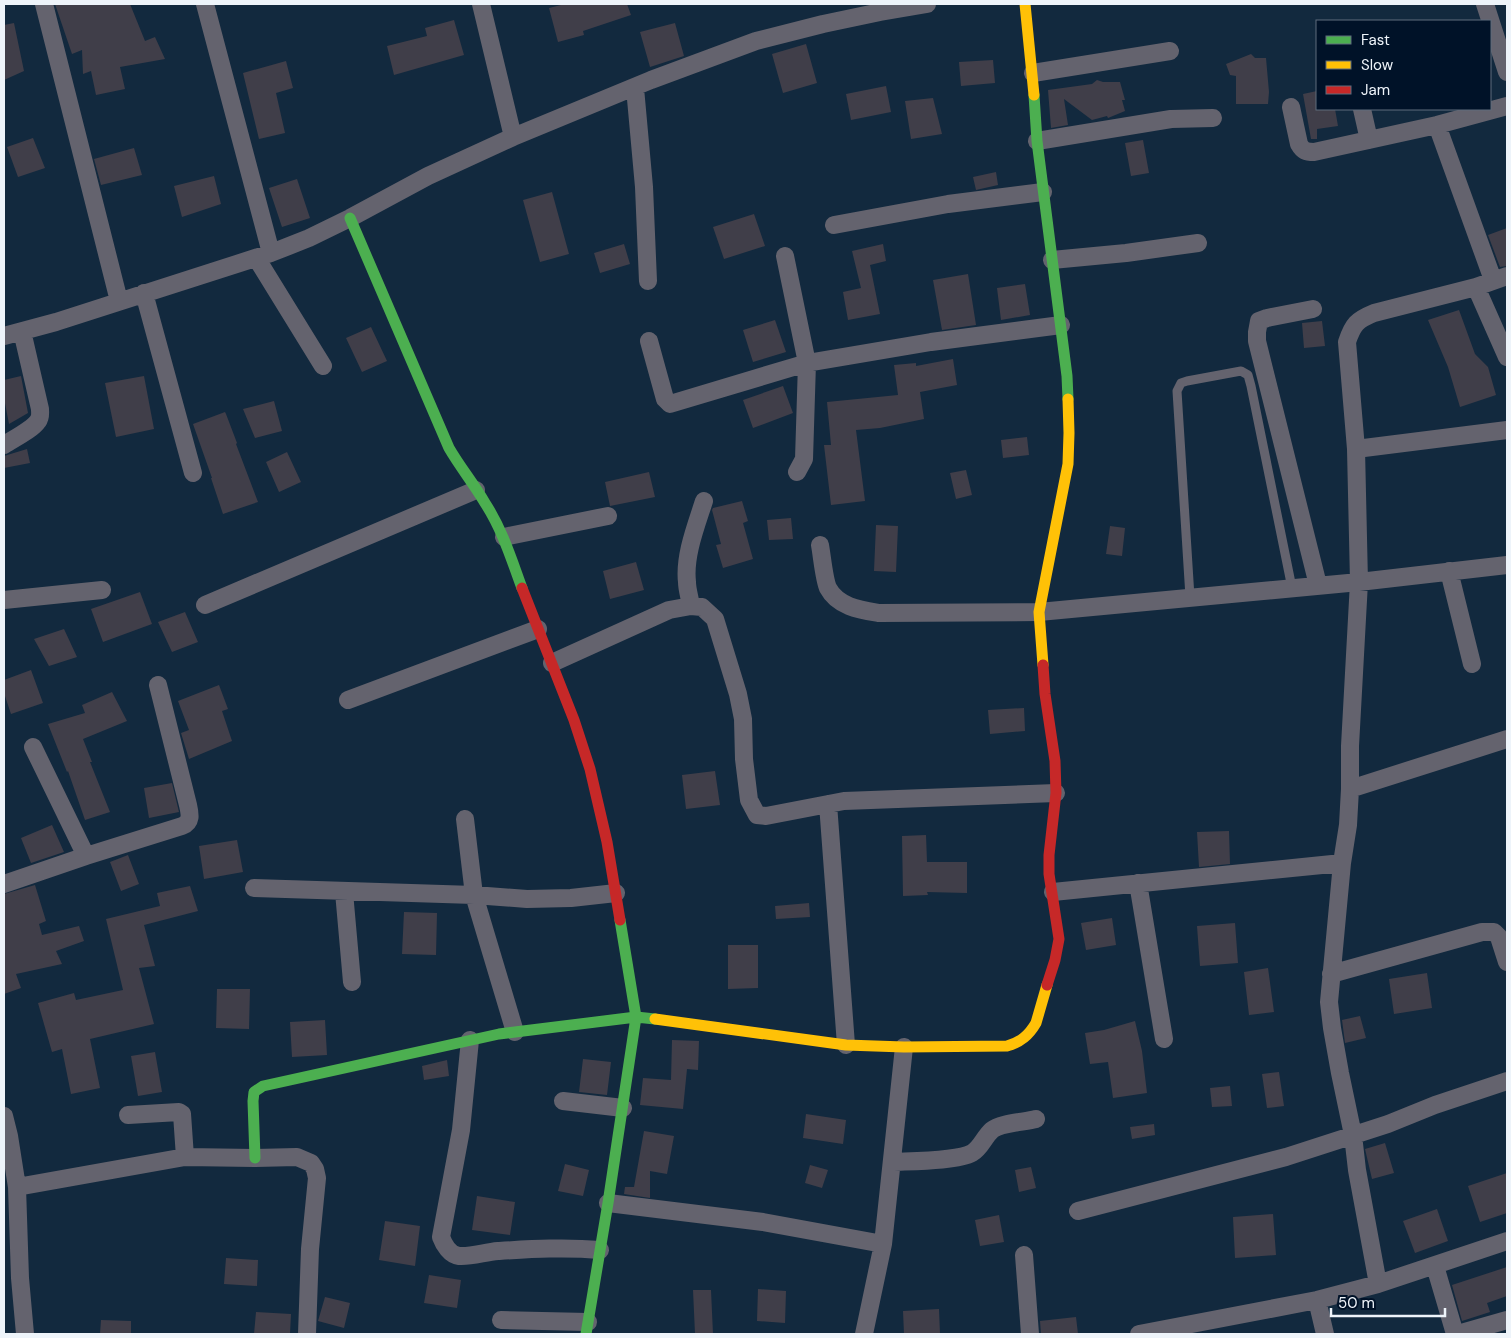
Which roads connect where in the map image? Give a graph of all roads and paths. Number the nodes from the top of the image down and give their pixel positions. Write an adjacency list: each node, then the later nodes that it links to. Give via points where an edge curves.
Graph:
1 (44, 4): 32 (street)
2 (205, 4): 25 (street)
3 (481, 4): 18 (street)
4 (927, 4): 12 (street, via 756,41)
5 (1025, 4): 11 (street)
6 (1485, 4): 7 (street)
7 (1490, 20)
8 (1491, 23): 10 (street)
9 (1170, 51): 11 (street)
10 (1507, 72)
11 (1033, 73): 20 (street)
12 (635, 88): 18 (street); 29 (street)
13 (1507, 106): 17 (street)
14 (1291, 107): 19 (street, via 1299,144 1307,152)
15 (1362, 110): 19 (street)
16 (1213, 118): 20 (street, via 1171,119)
17 (1437, 125): 19 (street); 28 (street)
18 (513, 137): 22 (street, via 428,176)
19 (1369, 140)
20 (1038, 141): 21 (street)
21 (1043, 192): 23 (street, via 948,204); 27 (street)
22 (350, 218): 25 (street); 46 (street, via 449,448)
23 (834, 225)
24 (1198, 244): 27 (street)
25 (264, 256): 31 (street); 40 (street)
26 (785, 256): 39 (street)
27 (1052, 260): 34 (street)
28 (1500, 278): 30 (street)
29 (648, 281)
30 (1476, 287): 38 (street); 43 (street, via 1374,313 1361,318 1351,328 1347,342)
31 (144, 293): 32 (street); 45 (street)
32 (120, 301): 35 (street)
33 (1313, 309): 54 (street, via 1259,321 1257,341)
34 (1060, 325): 39 (street, via 931,342); 61 (street, via 1066,376 1068,464)
35 (22, 331): 36 (street); 42 (street, via 40,416 33,426)
36 (4, 336)
37 (649, 341): 39 (street, via 665,399 670,404)
38 (1507, 357)
39 (807, 364): 44 (street, via 804,459)
40 (323, 366)
41 (1507, 430): 43 (street)
42 (4, 445)
43 (1356, 449): 53 (street)
44 (797, 472)
45 (193, 473)
46 (476, 490): 49 (street); 59 (street)
47 (704, 501): 60 (street, via 688,561 686,582)
48 (608, 516): 49 (street)
49 (504, 538): 62 (street)
50 (820, 545): 61 (street, via 828,587 834,596 857,609 879,613)
51 (1507, 565): 52 (street)
52 (1449, 571): 53 (street); 64 (street)
53 (1358, 582): 54 (street); 69 (street)
54 (1318, 585): 55 (street)
55 (1292, 588): 57 (street); 57 (lane, via 1251,386 1248,375 1242,371 1187,381 1181,383 1177,391)
56 (102, 590): 58 (street)
57 (1190, 598): 61 (street)
58 (4, 600)
59 (205, 605)
60 (691, 606): 63 (street, via 669,610); 71 (street, via 702,607 715,619 722,637 743,719 749,800 757,815)
61 (1039, 612): 70 (street)
62 (538, 628): 63 (street); 66 (street)
63 (552, 662): 80 (street, via 590,769)
64 (1472, 664)
65 (158, 685): 73 (street, via 188,805 188,821 182,826)
66 (348, 700)
67 (1507, 740): 69 (street)
68 (33, 747): 73 (street)
69 (1350, 788): 74 (street)
70 (1056, 793): 71 (street); 79 (street, via 1049,855)
71 (828, 804): 89 (street)
72 (465, 819): 81 (street)
73 (86, 856): 76 (street)
74 (1342, 863): 75 (street); 83 (street)
75 (1138, 883): 79 (street); 87 (street)
76 (4, 884)
77 (254, 888): 78 (street)
78 (344, 892): 81 (street); 84 (street)
79 (1053, 892): 90 (street, via 1059,939 1036,1023 1025,1039 1007,1046)
80 (616, 893): 81 (street, via 557,899); 85 (street)
81 (474, 895): 86 (street)
82 (1507, 962): 83 (street, via 1499,937 1494,932 1482,932)
83 (1331, 974): 97 (street, via 1329,1002 1332,1028)
84 (352, 982)
85 (636, 1018): 86 (street); 89 (street); 93 (street)
86 (515, 1032): 88 (street)
87 (1164, 1039)
88 (470, 1040): 100 (street, via 257,1089 253,1101); 107 (street, via 461,1130 441,1237 443,1243 457,1256 538,1248)
89 (846, 1045): 90 (street)
90 (904, 1047): 101 (street)
91 (1507, 1081): 97 (street)
92 (563, 1102): 93 (street)
93 (622, 1108): 103 (street)
94 (128, 1114): 99 (street, via 182,1114)
95 (4, 1116): 98 (street)
96 (1036, 1120): 101 (street, via 997,1127 979,1148 960,1158)
97 (1352, 1135): 104 (street, via 1286,1157); 110 (street)
98 (6, 1137): 102 (street)
99 (185, 1156): 100 (street); 102 (street)
100 (256, 1158): 117 (street, via 298,1157 311,1163 316,1173)
101 (892, 1162): 106 (street)
102 (17, 1187): 116 (street)
103 (608, 1203): 106 (street, via 763,1222); 107 (street)
104 (1078, 1211)
105 (1507, 1241): 109 (street)
106 (883, 1244): 118 (street)
107 (600, 1250): 114 (street)
108 (1024, 1255): 119 (street)
109 (1435, 1266): 110 (street); 122 (street)
110 (1378, 1284): 111 (street)
111 (1317, 1300): 115 (street); 121 (street)
112 (501, 1320): 114 (street)
113 (1507, 1320): 122 (street)
114 (587, 1328)
115 (1166, 1332): 120 (street)
116 (24, 1334)
117 (307, 1334)
118 (864, 1334)
119 (1030, 1334)
120 (1139, 1334)
121 (1325, 1334)
122 (1457, 1334)

